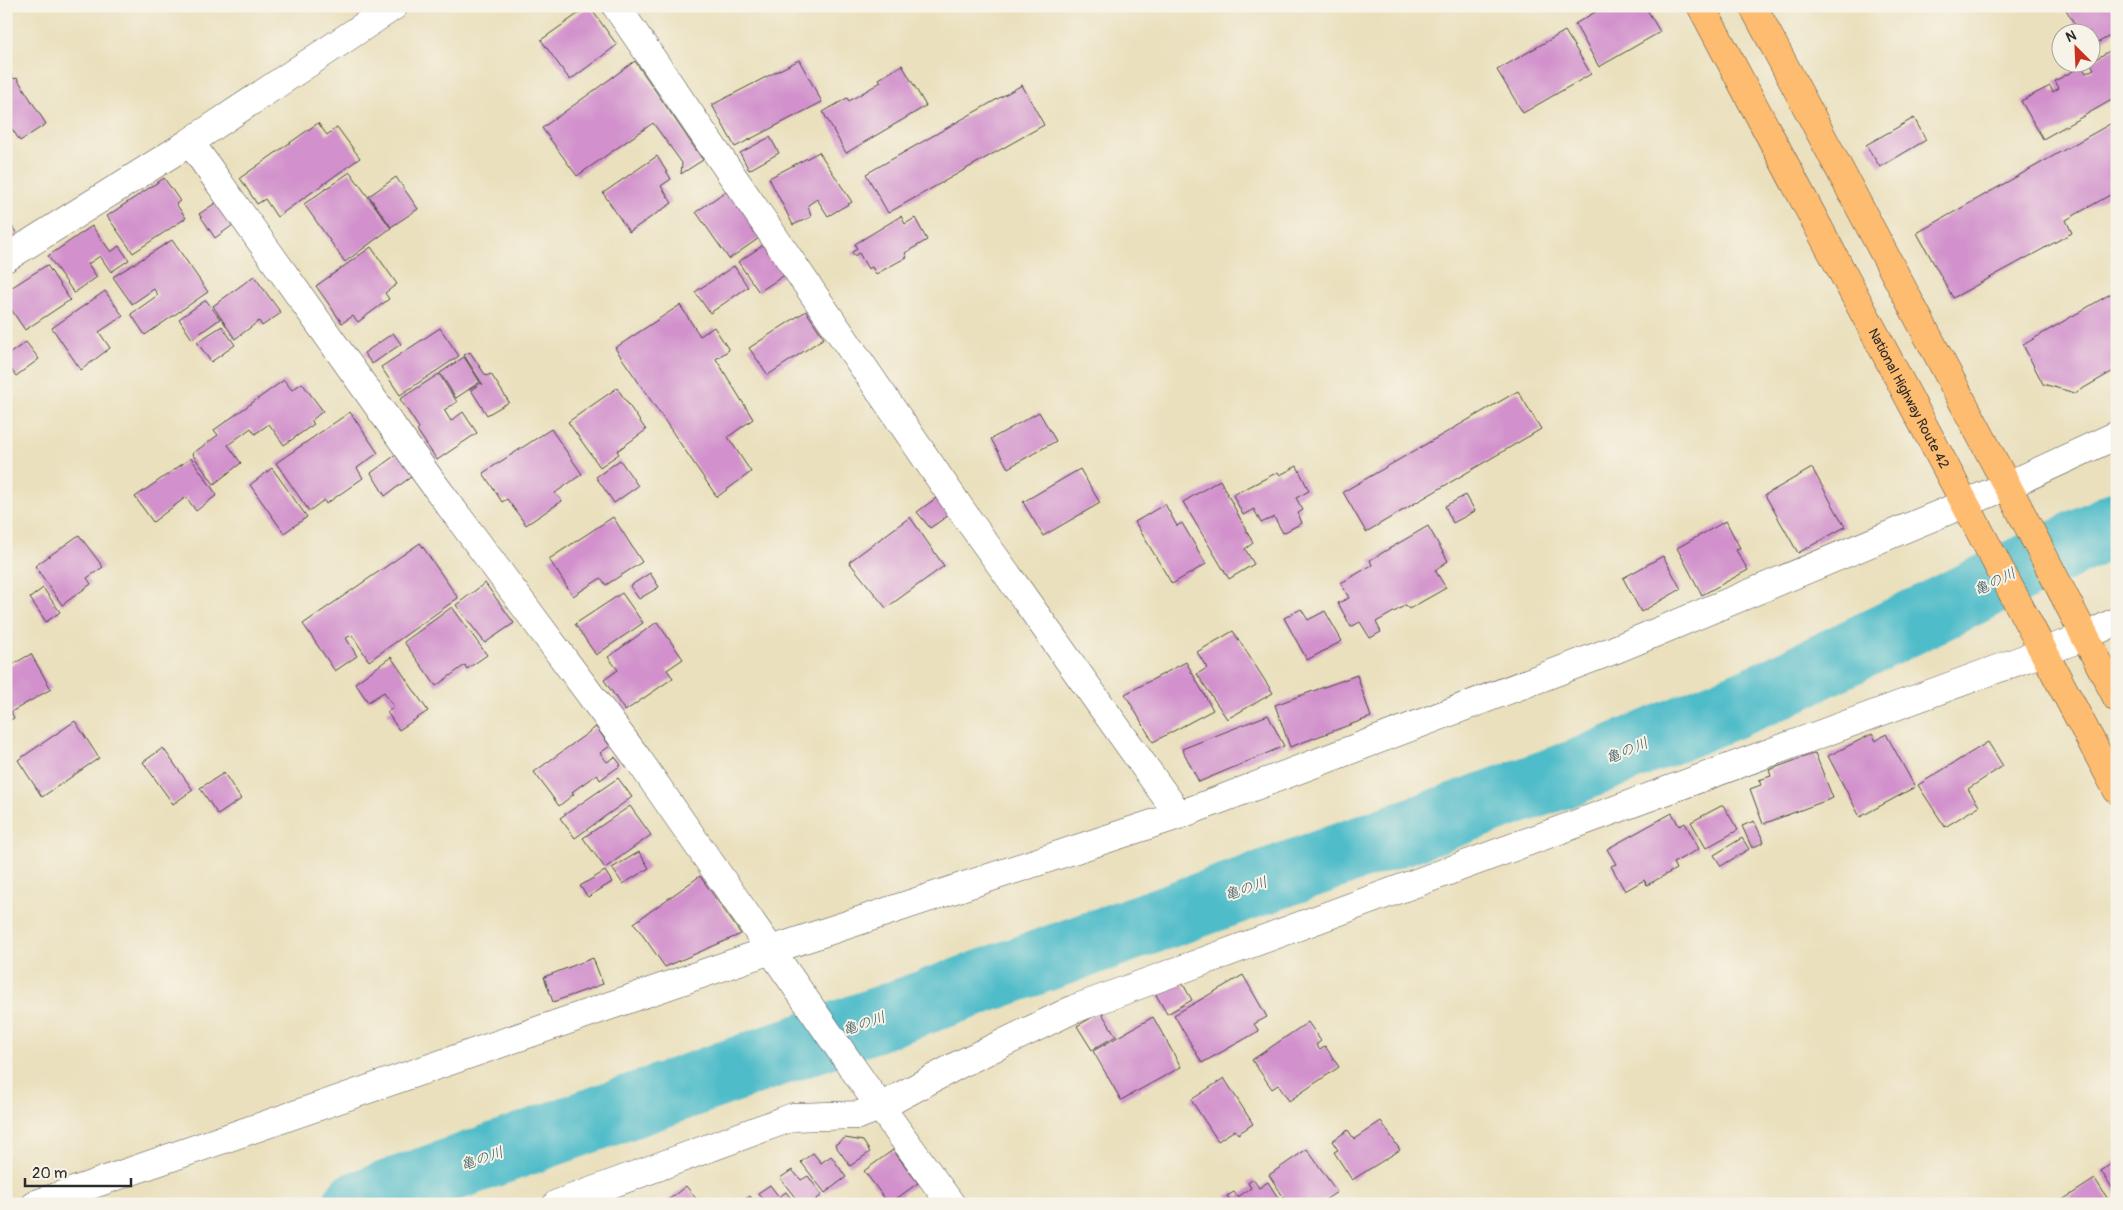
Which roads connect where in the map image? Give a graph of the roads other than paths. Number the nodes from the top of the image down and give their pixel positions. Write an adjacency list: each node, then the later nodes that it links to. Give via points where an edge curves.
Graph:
1 (394, 6): 5 (street)
2 (616, 6): 15 (street, via 962,511)
3 (1701, 6): 9 (highway, National Highway Route 42)
4 (1753, 6): 8 (highway)
5 (190, 142): 6 (street); 16 (street, via 427,475 638,759)
6 (6, 258)
7 (2117, 435): 8 (street)
8 (2010, 491): 9 (street); 11 (highway)
9 (1968, 508): 12 (highway, National Highway Route 42); 15 (street, via 1614,650)
10 (2117, 621): 11 (street)
11 (2081, 630): 12 (street); 13 (highway)
12 (2040, 646): 14 (highway, National Highway Route 42); 17 (street, via 1074,1009 958,1065)
13 (2117, 698)
14 (2117, 790)
15 (1179, 815): 16 (street)
16 (776, 958): 17 (street); 18 (street)
17 (873, 1097): 19 (street, via 859,1115 793,1118); 20 (street)
18 (36, 1204)
19 (557, 1204)
20 (951, 1204)

